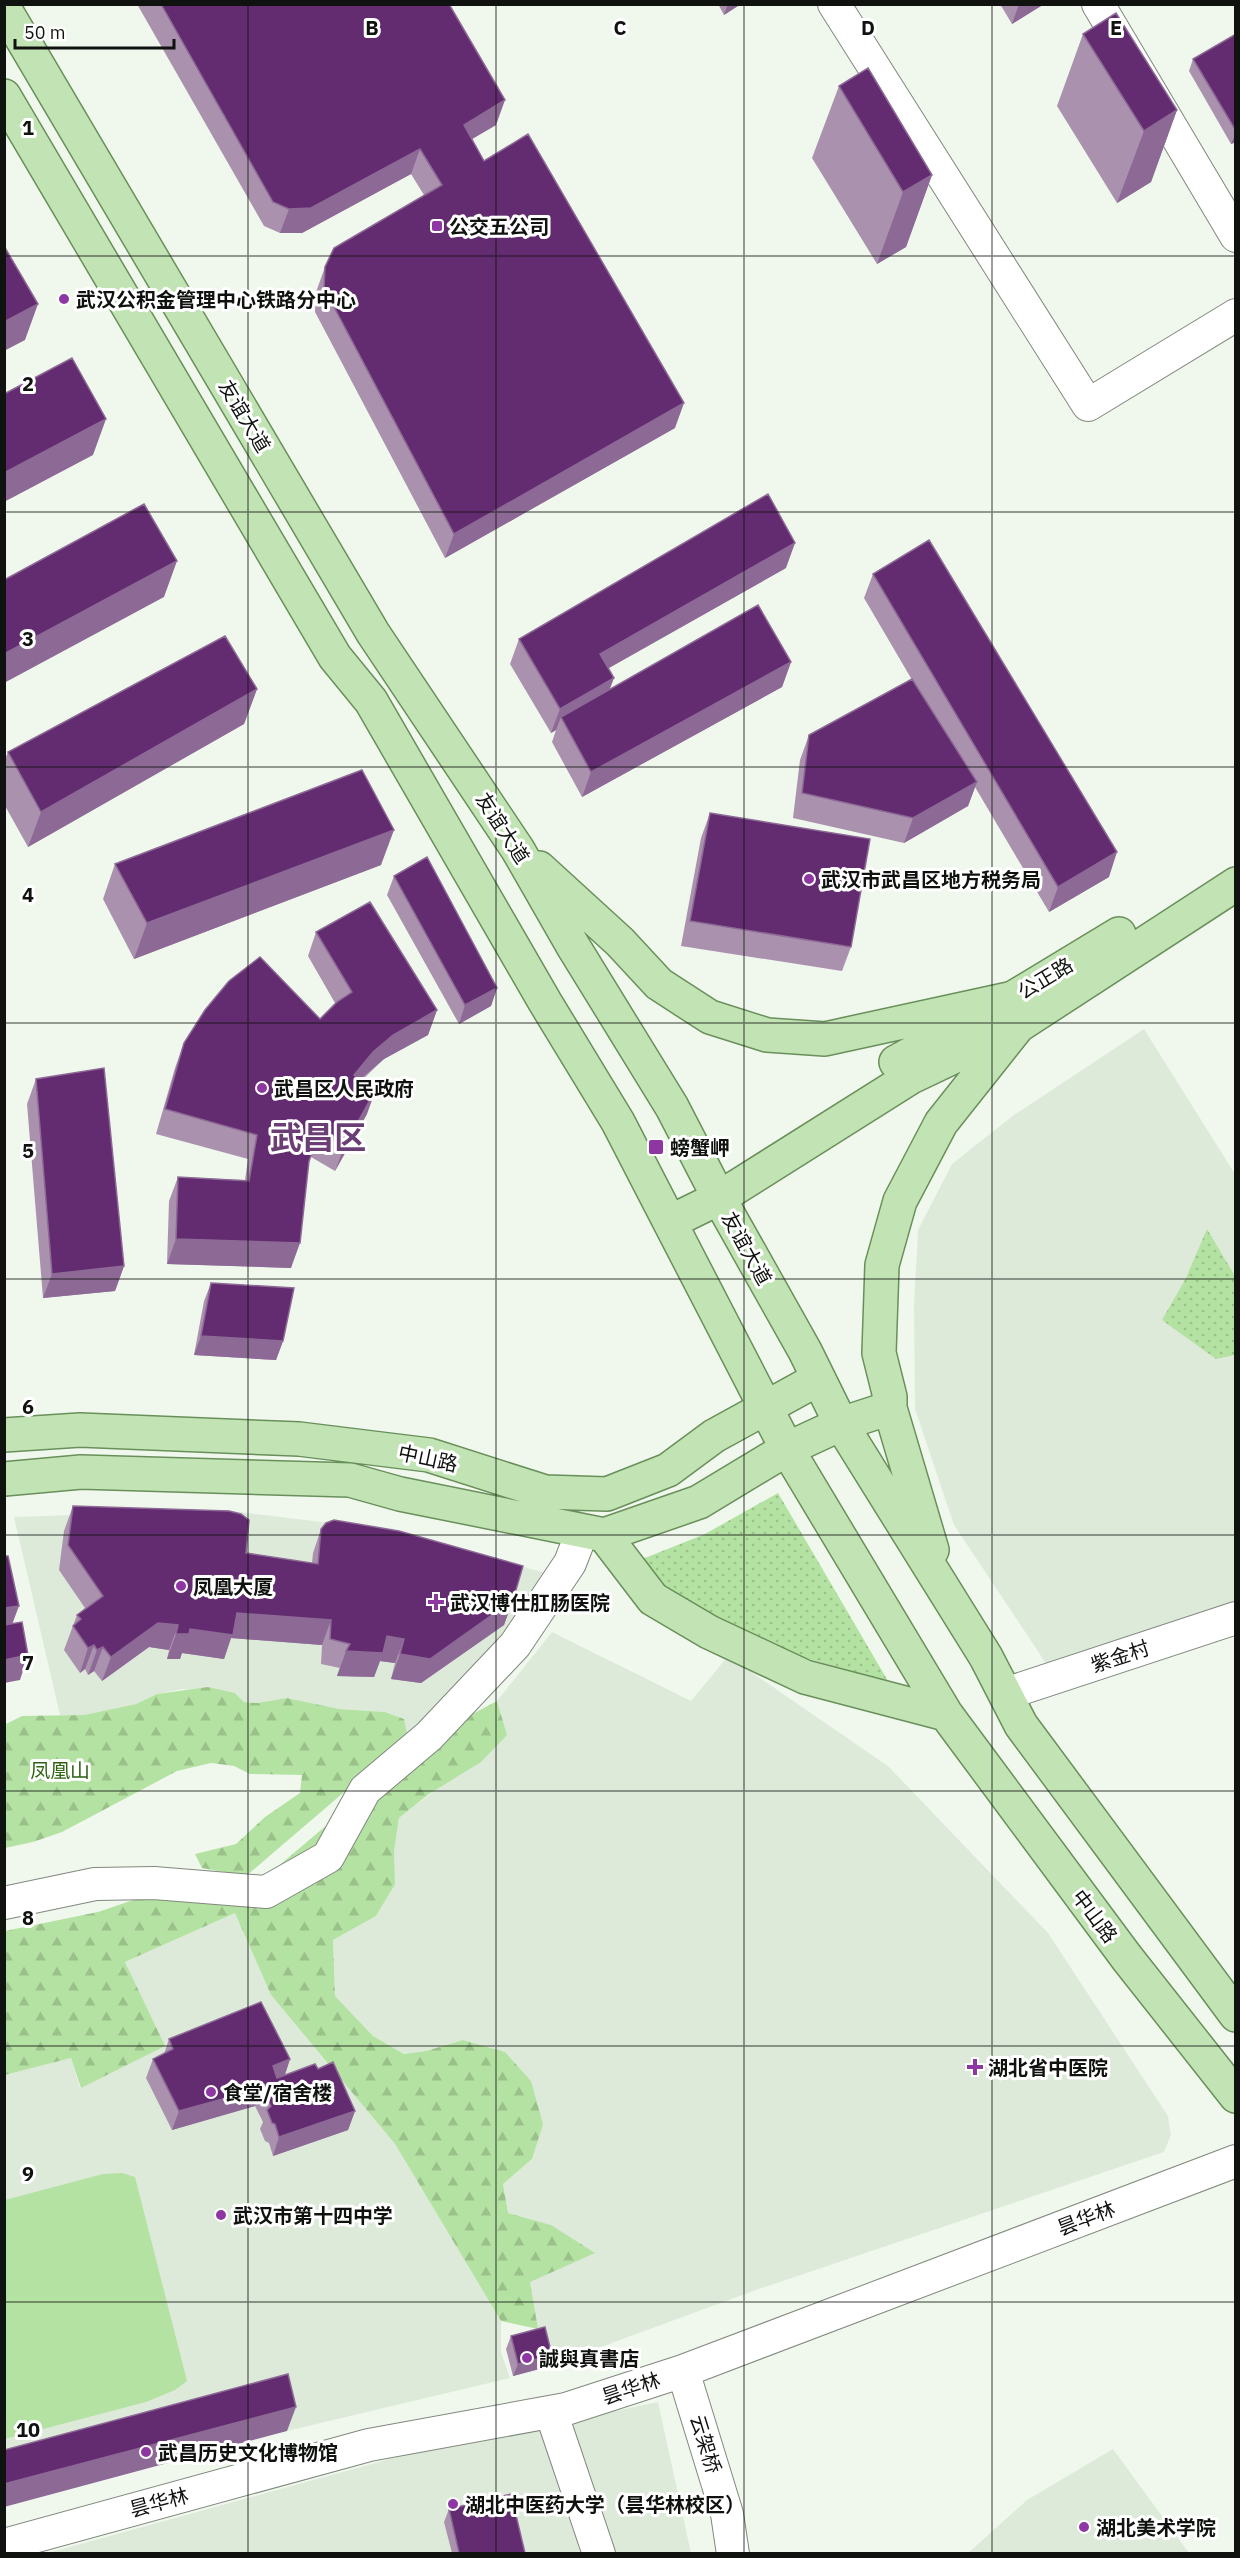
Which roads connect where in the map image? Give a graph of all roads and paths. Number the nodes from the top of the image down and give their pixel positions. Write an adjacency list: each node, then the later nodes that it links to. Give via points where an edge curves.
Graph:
1 (834, 4): 6 (street, via 1088,405)
2 (1098, 4): 5 (street)
3 (4, 8): 7 (main road, 友谊大道, via 373,633)
4 (4, 96): 12 (main road, via 335,657 371,701 618,1122)
5 (1236, 236)
6 (1236, 315)
7 (518, 850): 10 (main road, via 620,942 658,984 710,1017 767,1035 825,1040); 11 (main road, 友谊大道, via 672,1107)
8 (1236, 860): 10 (main road, 公正路)
9 (1236, 884): 10 (main road, 公正路)
10 (1015, 1012): 11 (main road, 公正路, via 893,1063 866,1105); 15 (main road, via 941,1123 900,1201 882,1265 879,1353)
11 (719, 1198): 12 (main road, 公正路); 13 (main road, 友谊大道)
12 (670, 1222): 14 (main road)
13 (818, 1379): 14 (main road, 中山路); 16 (main road, 友谊大道)
14 (765, 1406): 17 (main road, 中山路, via 714,1436 668,1470 607,1494 545,1492 429,1455 287,1438 80,1430); 18 (main road)
15 (890, 1408): 16 (main road); 21 (main road)
16 (841, 1424): 18 (main road); 21 (main road, 友谊大道)
17 (4, 1435)
18 (787, 1449): 20 (main road, via 699,1502); 24 (main road)
19 (4, 1479): 20 (main road, 中山路, via 81,1473 350,1480)
20 (593, 1534): 24 (main road, via 653,1599 709,1632 805,1677); 25 (street, via 515,1645 429,1736 365,1790 328,1857 266,1892 154,1882 95,1884)
21 (944, 1589): 23 (main road, 友谊大道)
22 (1236, 1618): 23 (street, 紫金村)
23 (1005, 1694): 26 (main road, via 1021,1725)
24 (952, 1724): 27 (main road, 中山路)
25 (4, 1903)
26 (1236, 2015)
27 (1236, 2097)
28 (1236, 2161): 29 (street, 昙华林)
29 (683, 2371): 30 (street, 昙华林); 33 (street, 云架桥, via 728,2514)
30 (551, 2412): 31 (street, 昙华林, via 369,2445); 32 (street)
31 (4, 2545)
32 (599, 2553)
33 (733, 2553)

